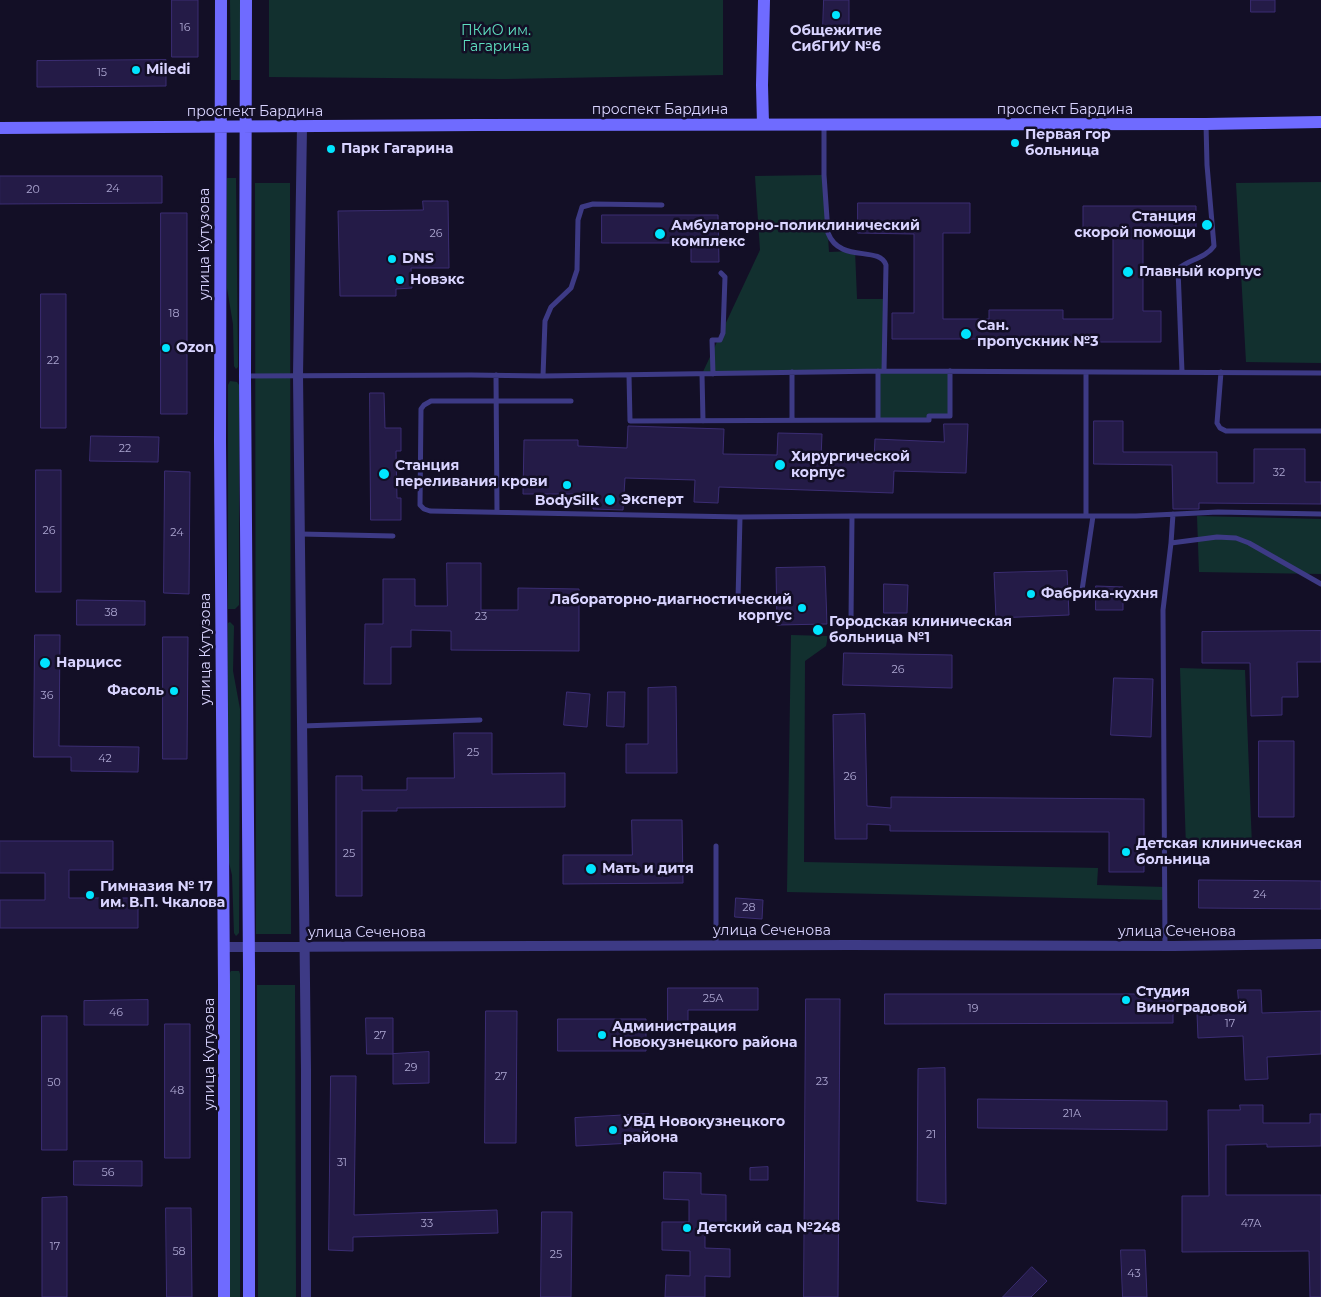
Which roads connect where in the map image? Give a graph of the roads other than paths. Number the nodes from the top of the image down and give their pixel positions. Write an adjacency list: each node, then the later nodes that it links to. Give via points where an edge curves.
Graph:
1 (221, 0): 8 (main road, улица Кутузова)
2 (246, 0): 9 (main road)
3 (764, 0): 5 (main road)
4 (1321, 122): 7 (main road, проспект Бардина)
5 (763, 124): 6 (main road, проспект Бардина); 10 (main road, проспект Бардина)
6 (824, 124): 7 (main road, проспект Бардина); 14 (lane, via 824,175 831,242 849,252 880,256 886,265)
7 (1206, 124): 18 (lane, via 1206,165 1214,246 1203,256 1178,269)
8 (221, 127): 9 (main road, проспект Бардина); 11 (main road, проспект Бардина); 54 (main road, улица Кутузова)
9 (246, 127): 10 (main road, проспект Бардина); 25 (main road)
10 (302, 127): 26 (street)
11 (0, 128)
12 (662, 204): 27 (lane, via 593,204 582,207 578,220 577,270 571,288 551,307 545,321)
13 (721, 272): 22 (lane, via 725,277 723,333 720,340 712,340)
14 (881, 371): 15 (lane); 16 (lane); 32 (lane)
15 (950, 371): 17 (lane); 32 (lane, via 950,416 929,416 929,420)
16 (792, 372): 22 (lane); 31 (lane)
17 (1086, 372): 18 (lane); 38 (lane)
18 (1182, 372): 19 (lane)
19 (1221, 372): 20 (lane); 33 (lane, via 1217,423 1220,428 1226,431)
20 (1321, 373)
21 (702, 374): 22 (lane); 24 (lane); 30 (lane)
22 (713, 374)
23 (496, 375): 26 (lane); 27 (lane); 29 (lane)
24 (629, 375): 27 (lane); 30 (lane, via 630,421)
25 (246, 376): 26 (lane); 55 (main road)
26 (298, 376): 41 (street)
27 (543, 376)
28 (571, 401): 29 (lane)
29 (496, 402): 34 (lane); 34 (lane, via 431,402 421,408 420,505 430,511)
30 (703, 420): 31 (lane)
31 (792, 420): 32 (lane)
32 (878, 420)
33 (1321, 431)
34 (497, 512): 40 (lane)
35 (1173, 514): 36 (lane); 39 (lane); 43 (lane)
36 (1321, 514)
37 (852, 516): 38 (lane); 40 (lane); 47 (lane)
38 (1086, 516): 39 (lane)
39 (1093, 516): 45 (lane)
40 (740, 517): 46 (lane)
41 (300, 534): 42 (lane); 49 (street)
42 (393, 536)
43 (1171, 543): 44 (lane, via 1216,537 1236,538); 53 (lane, via 1163,610)
44 (1321, 584)
45 (1081, 597)
46 (738, 600)
47 (851, 621)
48 (480, 720): 49 (lane)
49 (302, 726): 56 (street)
50 (716, 846): 52 (lane)
51 (1321, 944): 53 (street, улица Сеченова)
52 (716, 945): 53 (street, улица Сеченова); 56 (street, улица Сеченова)
53 (1165, 946)
54 (224, 947): 55 (street, улица Сеченова); 57 (main road, улица Кутузова)
55 (249, 947): 56 (street, улица Сеченова); 58 (main road)
56 (305, 947): 59 (street)
57 (224, 1297)
58 (249, 1297)
59 (306, 1297)

